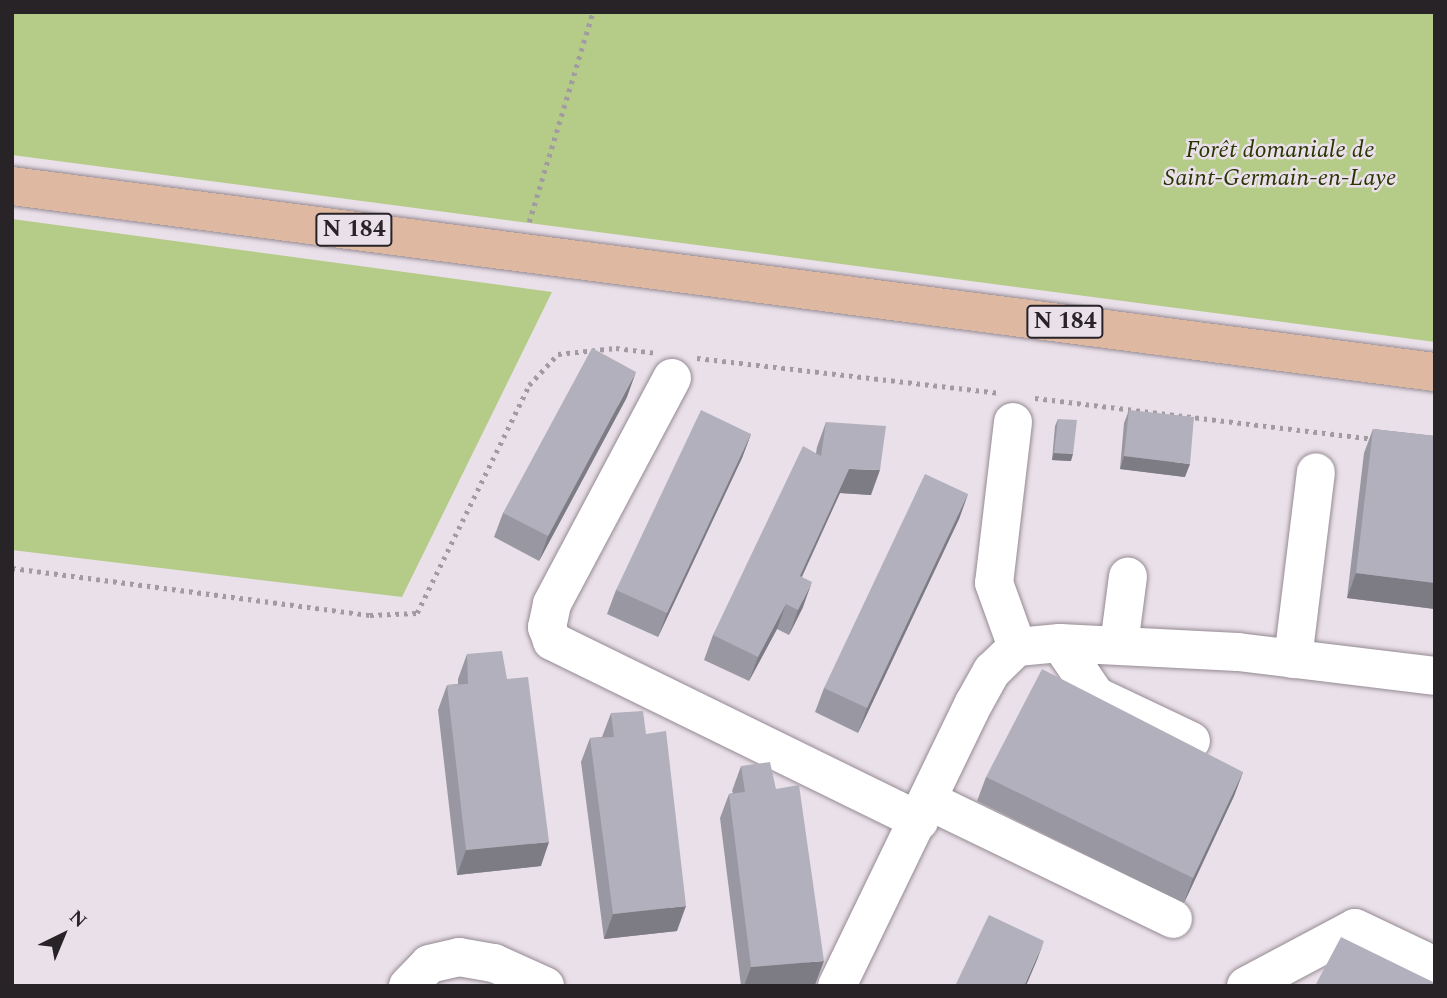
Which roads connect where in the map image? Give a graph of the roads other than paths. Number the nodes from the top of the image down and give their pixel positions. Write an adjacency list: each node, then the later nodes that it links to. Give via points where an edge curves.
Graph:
1 (12, 186): 3 (main road, N 184)
2 (672, 362): 13 (lane, via 552,604 547,627 552,641)
3 (1435, 372)
4 (1012, 404): 9 (lane, via 993,583)
5 (1316, 472): 10 (lane)
6 (1128, 577): 8 (lane)
7 (1060, 643): 8 (lane); 9 (lane); 12 (lane, via 1096,696)
8 (1119, 645): 10 (lane)
9 (1017, 647): 13 (lane, via 992,671)
10 (1293, 659): 11 (lane)
11 (1435, 676)
12 (1191, 741)
13 (924, 811): 14 (lane); 18 (lane)
14 (1173, 919)
15 (1435, 966): 19 (lane, via 1354,928)
16 (408, 986): 17 (lane, via 429,964 459,957 494,963)
17 (545, 986)
18 (837, 986)
19 (1246, 986)

